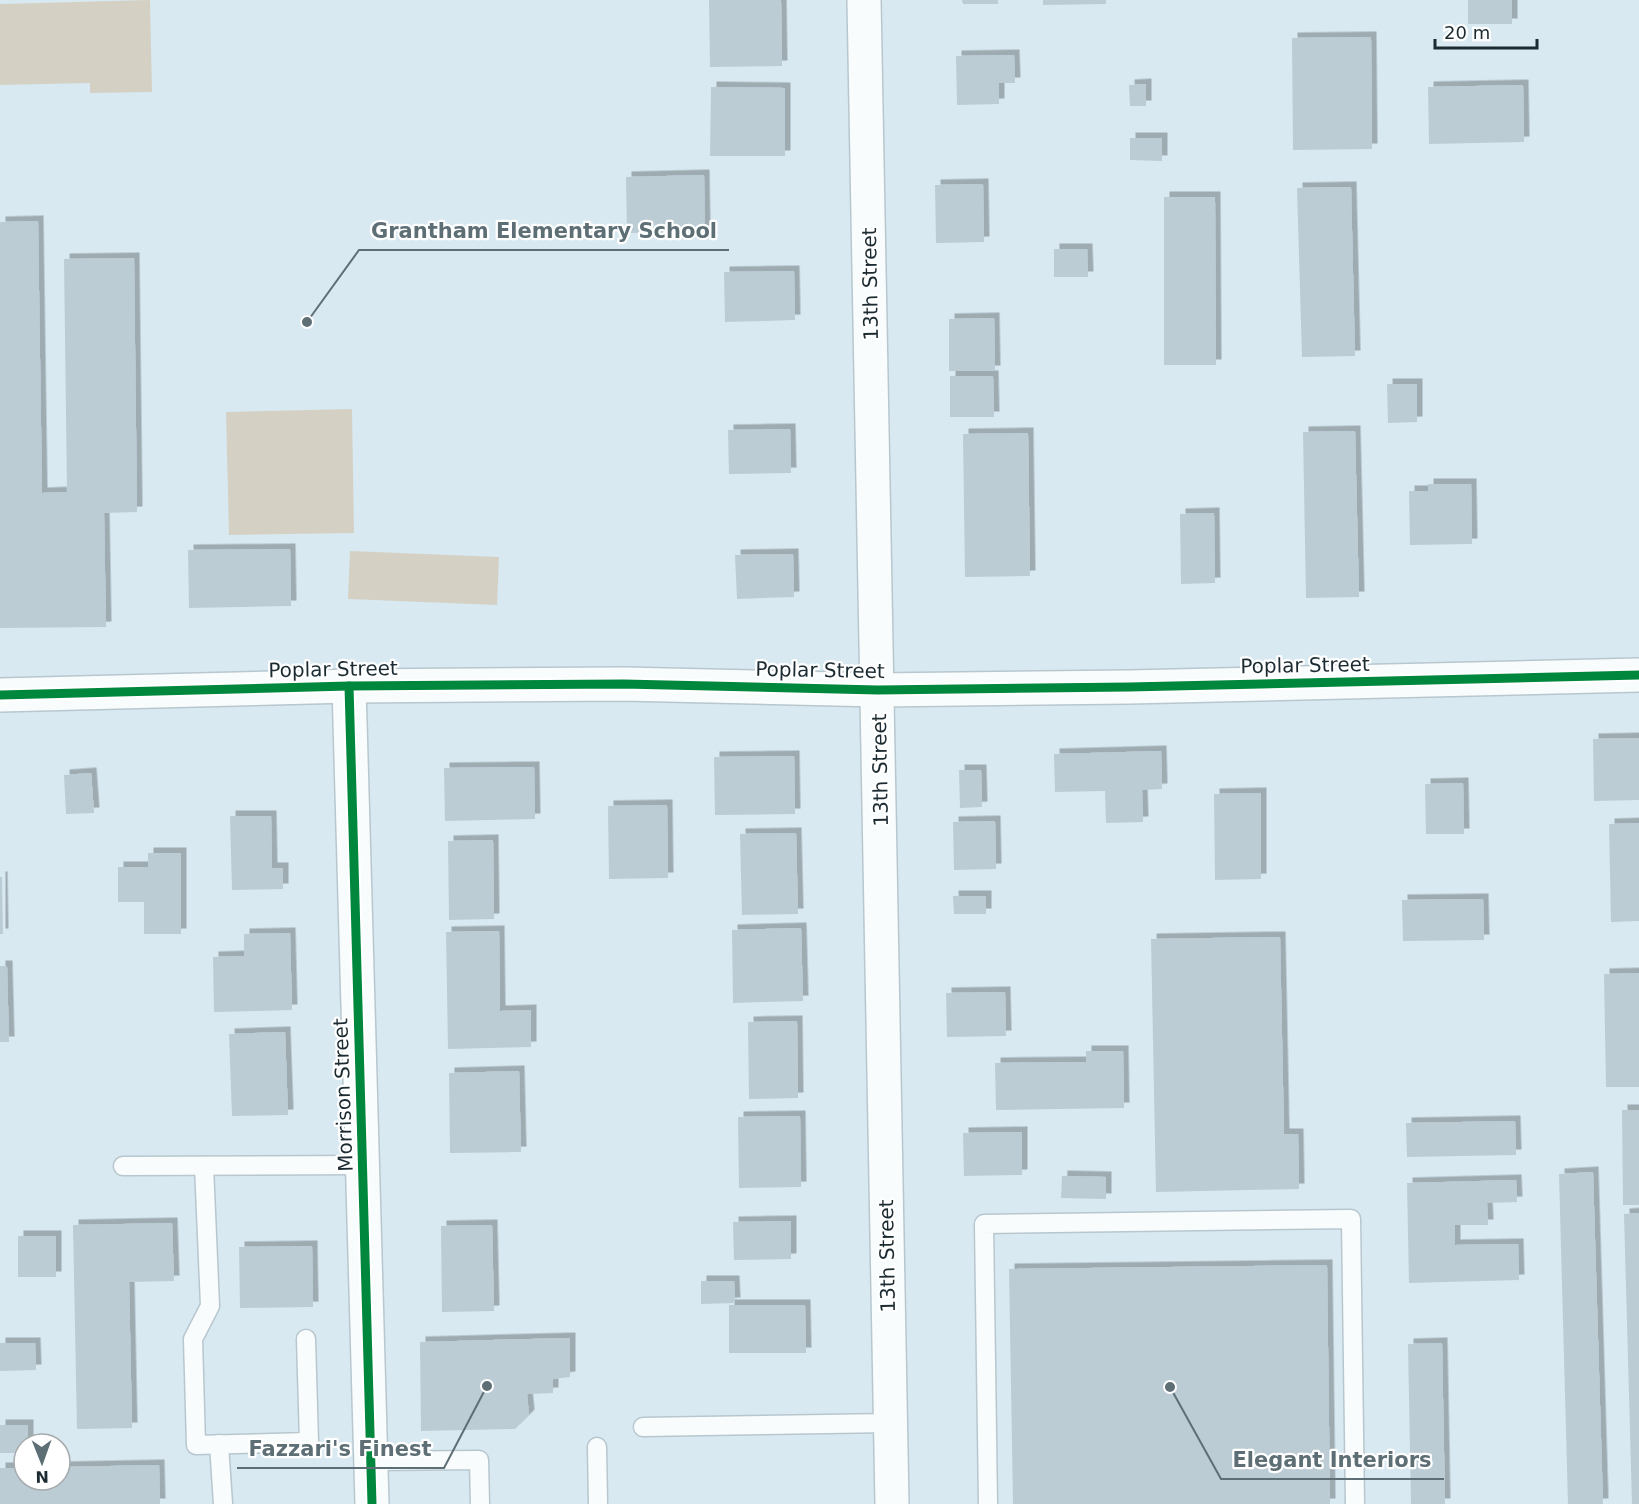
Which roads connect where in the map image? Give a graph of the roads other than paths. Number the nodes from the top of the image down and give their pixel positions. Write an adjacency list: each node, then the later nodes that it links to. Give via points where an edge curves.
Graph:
1 (864, 0): 4 (street, 13th Street)
2 (1639, 675): 4 (street, Poplar Street)
3 (349, 686): 4 (street, Poplar Street, via 624,684); 5 (street, Poplar Street); 6 (street, Morrison Street)
4 (878, 690): 10 (street, 13th Street)
5 (0, 695)
6 (363, 1165): 8 (lane); 14 (street, Morrison Street)
7 (123, 1166): 8 (lane)
8 (204, 1166): 12 (lane, via 210,1306 193,1339 196,1445)
9 (306, 1339): 12 (lane, via 309,1442)
10 (890, 1424): 11 (lane); 19 (street, 13th Street)
11 (643, 1427)
12 (219, 1444): 15 (lane)
13 (597, 1447): 18 (lane)
14 (371, 1461): 16 (street, Morrison Street); 17 (lane, via 479,1460)
15 (223, 1504)
16 (372, 1504)
17 (480, 1504)
18 (598, 1504)
19 (892, 1504)
20 (988, 1504): 21 (lane, via 984,1224 1351,1219)
21 (1355, 1504)

